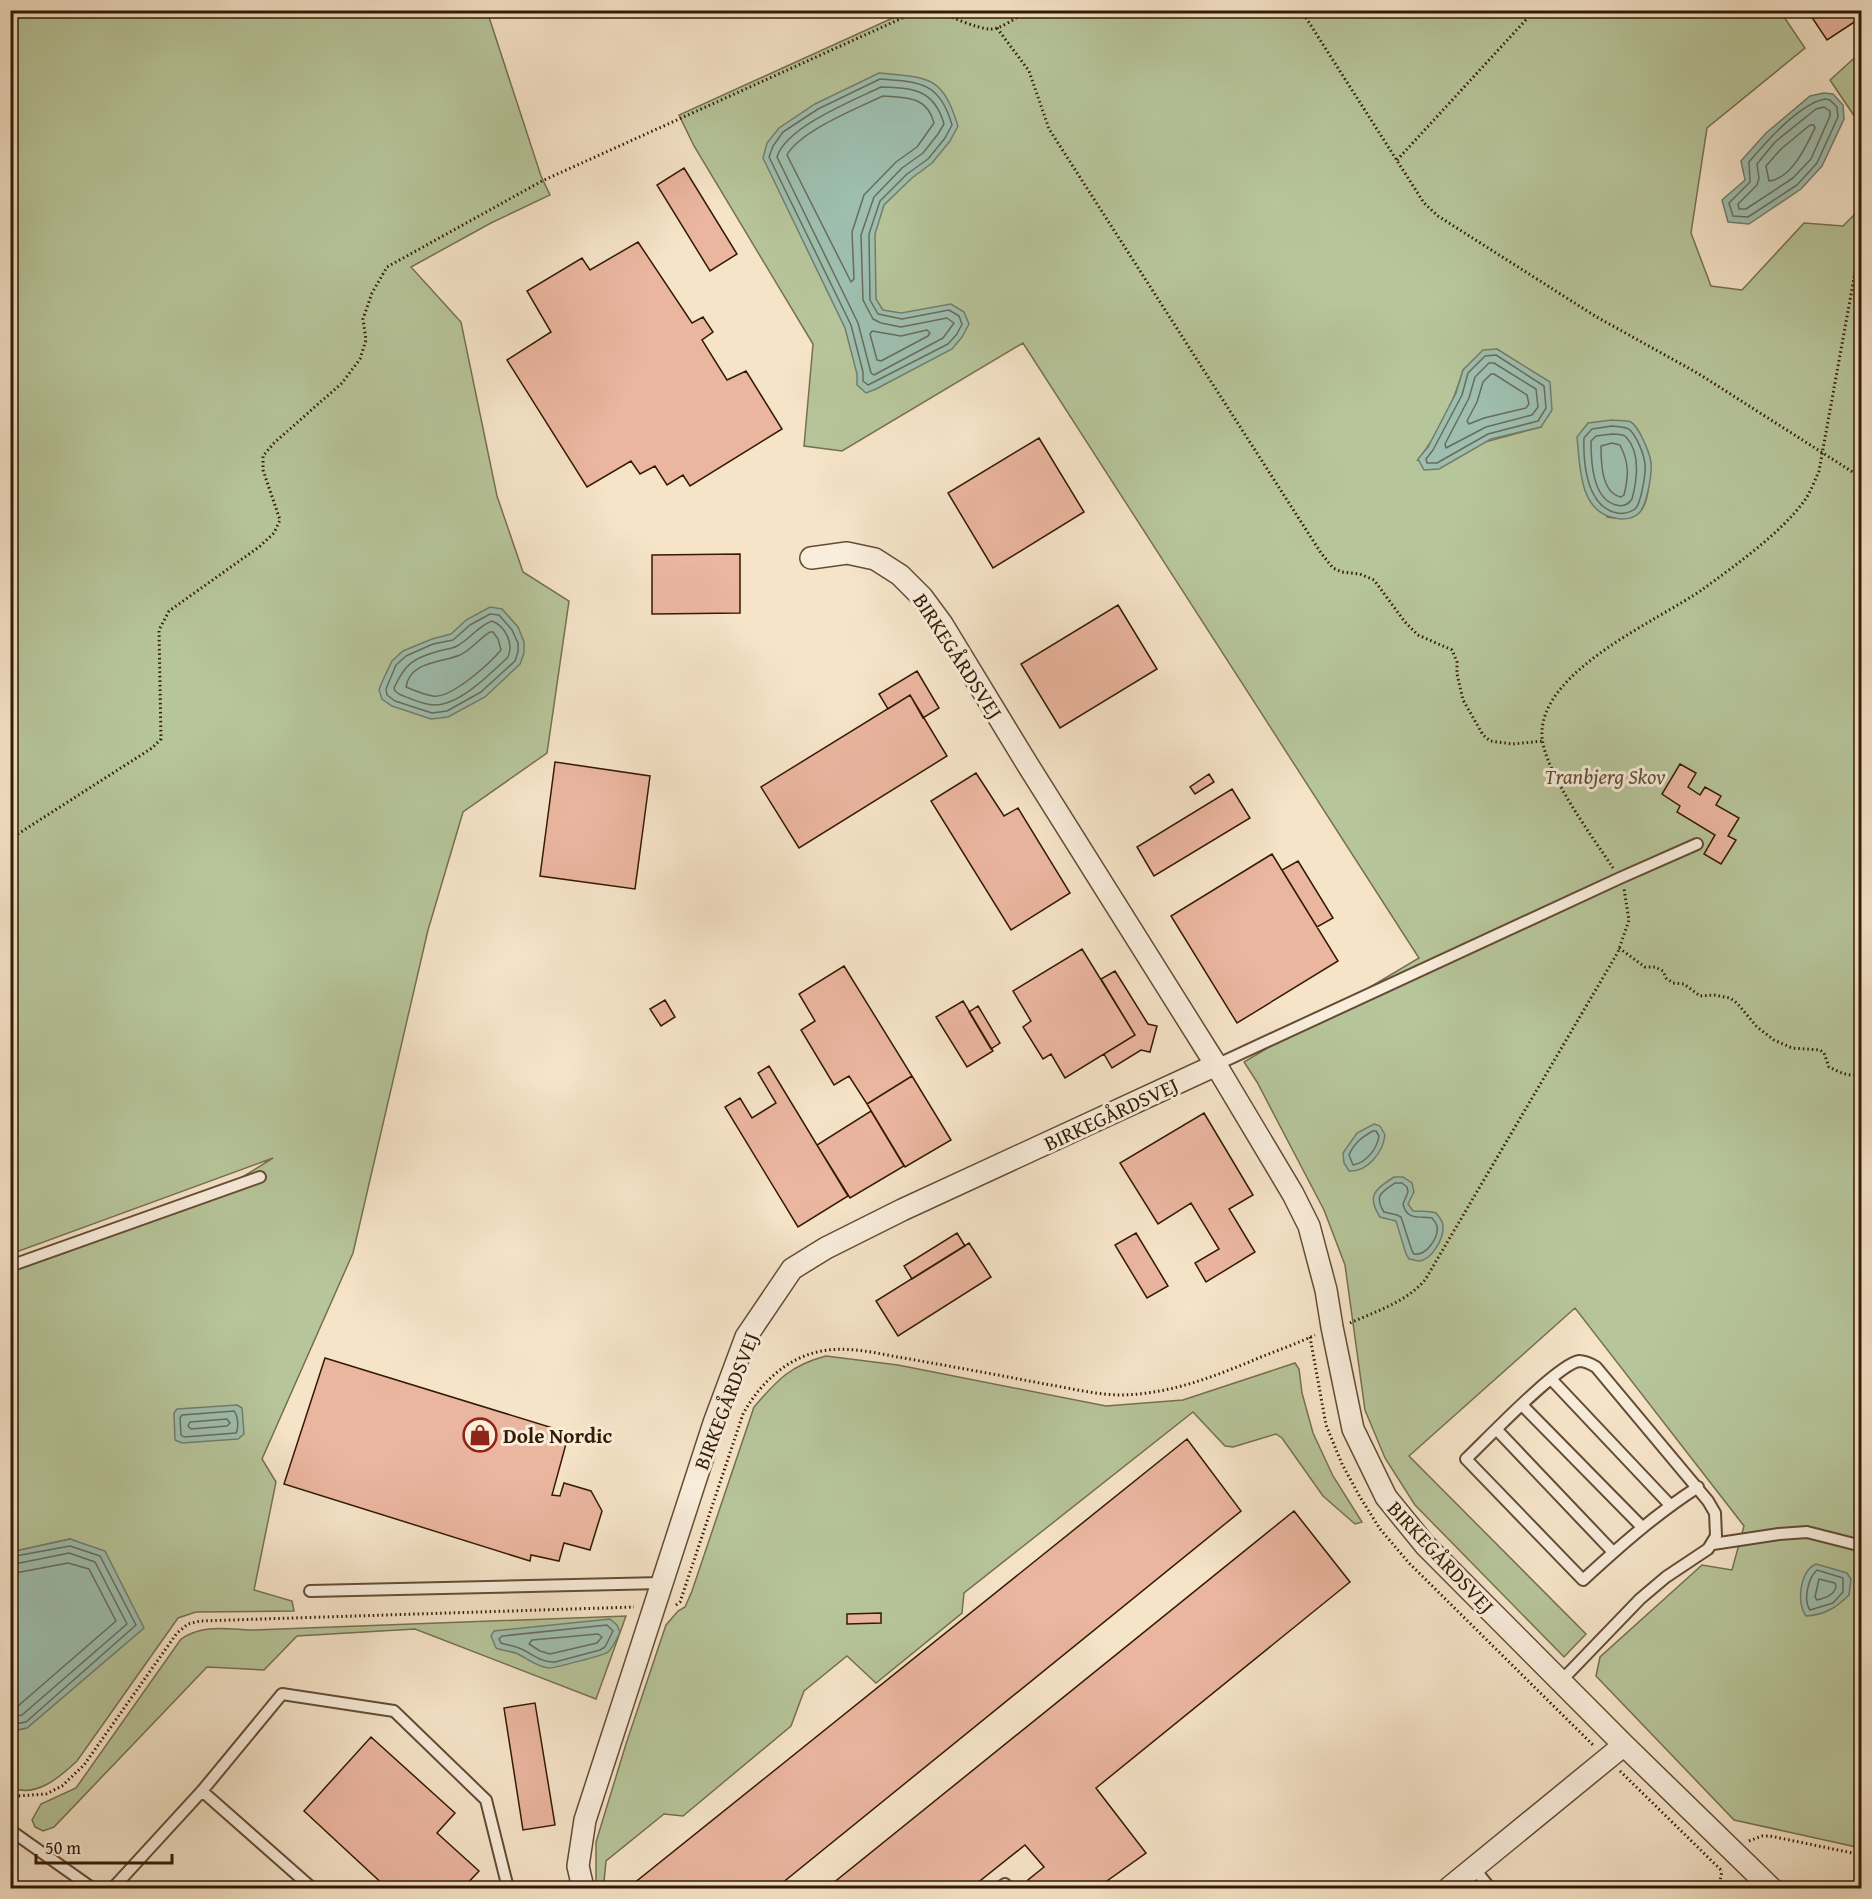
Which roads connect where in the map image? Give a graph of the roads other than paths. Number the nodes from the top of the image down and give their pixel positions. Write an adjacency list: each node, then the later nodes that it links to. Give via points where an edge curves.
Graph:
1 (811, 558): 3 (street, BIRKEGÅRDSVEJ, via 847,553 875,559 900,575 922,597)
2 (1697, 844): 3 (lane)
3 (1216, 1065): 15 (street, BIRKEGÅRDSVEJ, via 902,1210 792,1269 746,1337); 17 (street, BIRKEGÅRDSVEJ, via 1309,1226 1326,1290 1353,1429 1386,1497 1425,1545)
4 (260, 1177): 5 (lane)
5 (10, 1266)
6 (1551, 1379): 7 (lane); 9 (lane, via 1580,1361 1596,1367); 10 (lane)
7 (1522, 1405): 8 (lane); 11 (lane)
8 (1497, 1430): 14 (lane); 14 (lane, via 1466,1459 1583,1580)
9 (1698, 1487): 10 (lane); 12 (lane, via 1715,1513)
10 (1670, 1505): 11 (lane)
11 (1642, 1527): 14 (lane)
12 (1713, 1544): 13 (lane, via 1807,1532); 17 (lane, via 1640,1599)
13 (1862, 1546)
14 (1613, 1552)
15 (662, 1583): 16 (lane); 26 (street, BIRKEGÅRDSVEJ, via 585,1820 578,1866)
16 (310, 1591)
17 (1561, 1680): 18 (street, BIRKEGÅRDSVEJ)
18 (1624, 1745): 21 (street); 31 (street, BIRKEGÅRDSVEJ)
19 (202, 1791): 23 (lane); 24 (lane); 25 (lane, via 282,1694 394,1711 486,1800)
20 (10, 1830): 22 (lane)
21 (1474, 1868): 29 (street); 30 (lane)
22 (92, 1888)
23 (113, 1888)
24 (312, 1888)
25 (508, 1888)
26 (583, 1888)
27 (999, 1888): 28 (lane, via 1005,1884)
28 (1008, 1888)
29 (1449, 1888)
30 (1490, 1888)
31 (1771, 1888)

